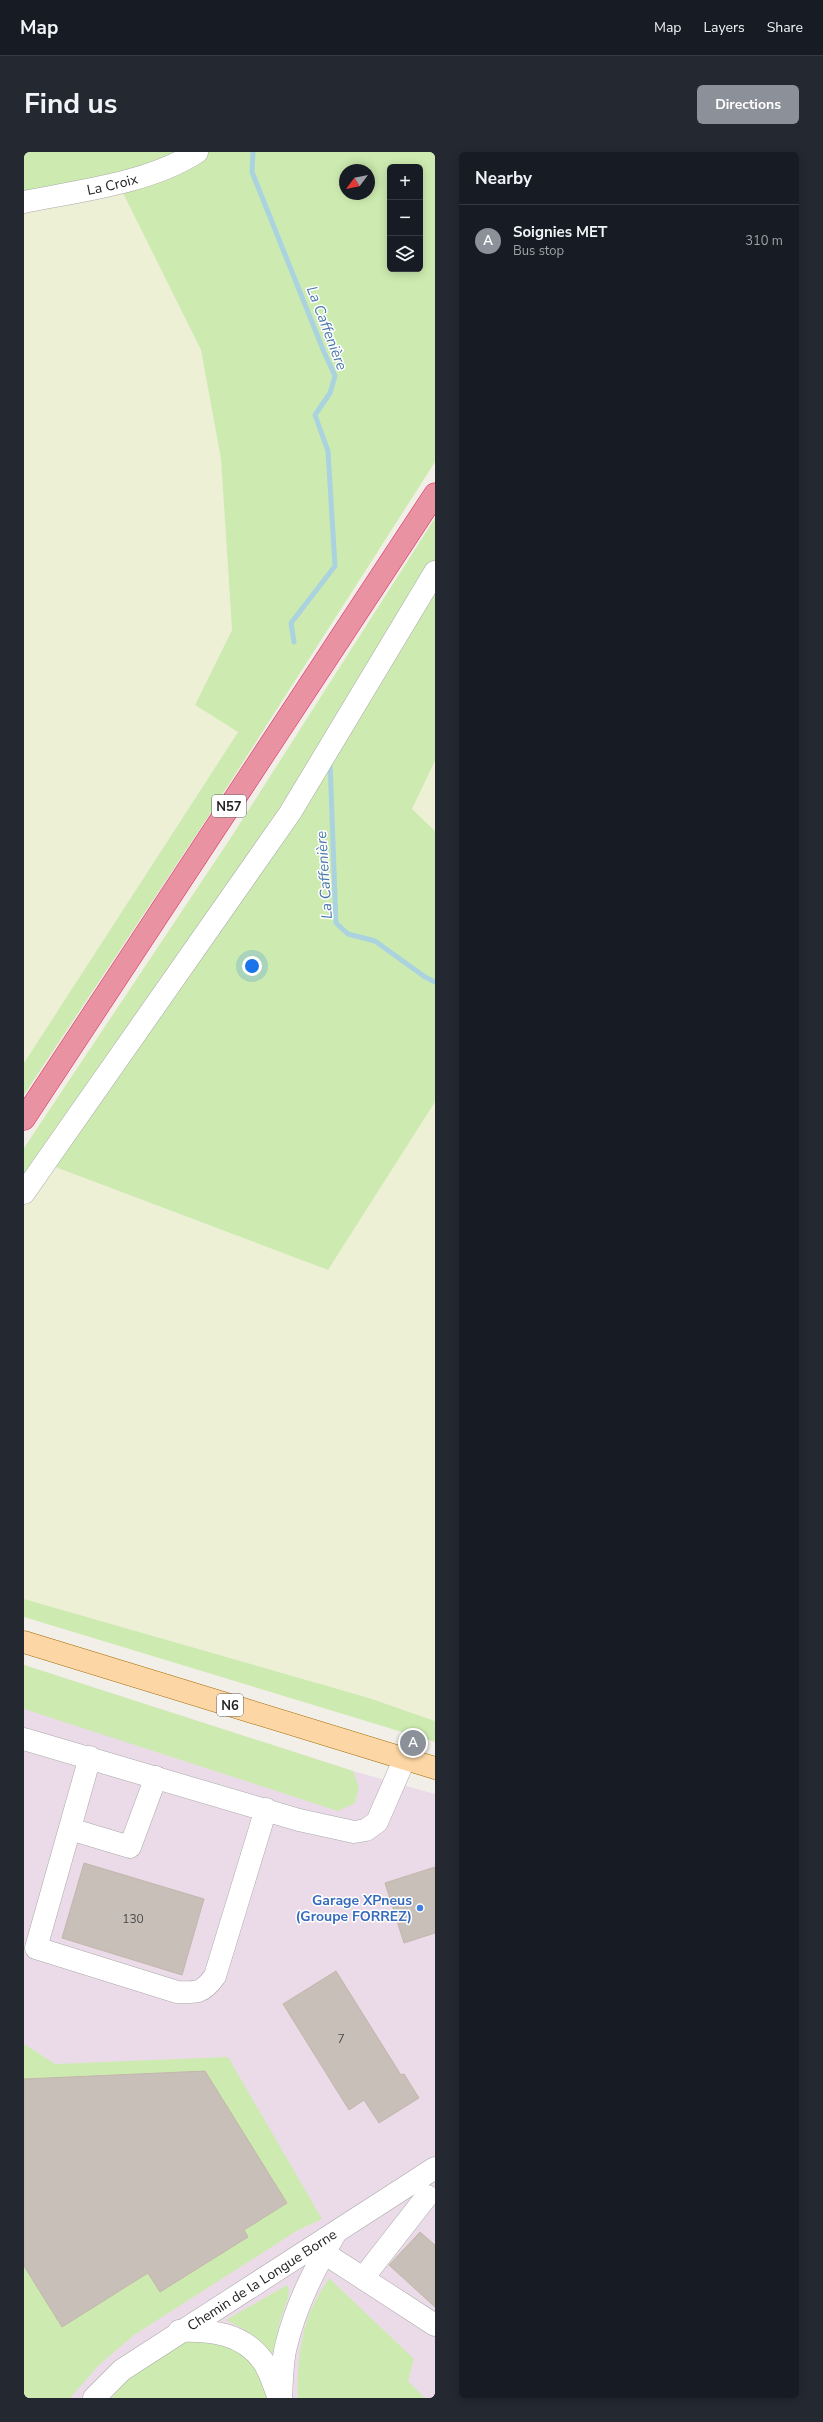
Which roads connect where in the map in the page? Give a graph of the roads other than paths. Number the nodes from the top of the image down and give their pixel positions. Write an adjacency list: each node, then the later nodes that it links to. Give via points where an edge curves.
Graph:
1 (197, 152): 2 (street, La Croix, via 156,172 106,186)
2 (24, 202)
3 (435, 494): 5 (highway, N57)
4 (435, 572): 6 (street, via 290,813)
5 (24, 1119)
6 (24, 1193)
7 (24, 1642): 10 (main road, N6)
8 (24, 1738): 9 (street)
9 (90, 1757): 12 (street); 14 (street)
10 (405, 1758): 11 (main road, N6); 13 (street, via 377,1822 366,1830 354,1832 320,1825)
11 (435, 1768)
12 (156, 1777): 13 (street); 14 (street, via 130,1847)
13 (266, 1809): 14 (street, via 215,1976 206,1989 193,1993 177,1992 36,1948)
14 (70, 1829)
15 (435, 2168): 16 (street, Chemin de la Longue Borne)
16 (425, 2194): 17 (street, Chemin de la Longue Borne); 19 (street)
17 (337, 2231): 18 (street); 21 (street, Chemin de la Longue Borne)
18 (324, 2253): 19 (street); 23 (street, via 300,2301 286,2348)
19 (363, 2278): 20 (street)
20 (435, 2325)
21 (179, 2331): 22 (street, Chemin de la Longue Borne, via 122,2370); 23 (street, via 204,2330 238,2339 263,2362)
22 (94, 2398)
23 (280, 2398)

